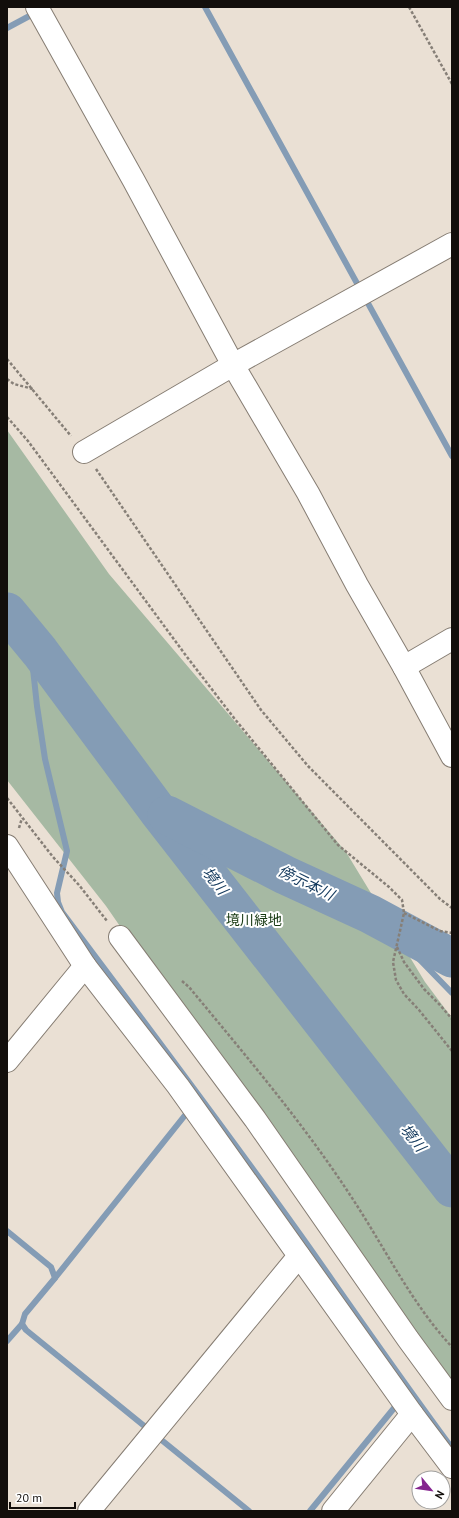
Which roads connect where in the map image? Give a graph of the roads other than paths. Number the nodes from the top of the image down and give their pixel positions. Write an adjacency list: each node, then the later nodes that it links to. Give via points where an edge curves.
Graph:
1 (37, 7): 3 (street)
2 (452, 244): 3 (street)
3 (232, 365): 4 (street); 6 (street, via 308,493 356,585)
4 (84, 452)
5 (452, 639): 6 (street)
6 (404, 667): 7 (street)
7 (452, 756)
8 (7, 846): 10 (street)
9 (120, 937): 13 (street, via 255,1119)
10 (86, 966): 11 (street); 12 (street, via 178,1086)
11 (7, 1061)
12 (299, 1256): 14 (street); 16 (street)
13 (452, 1399)
14 (412, 1414): 15 (street); 17 (street)
15 (452, 1467)
16 (89, 1511)
17 (333, 1511)

